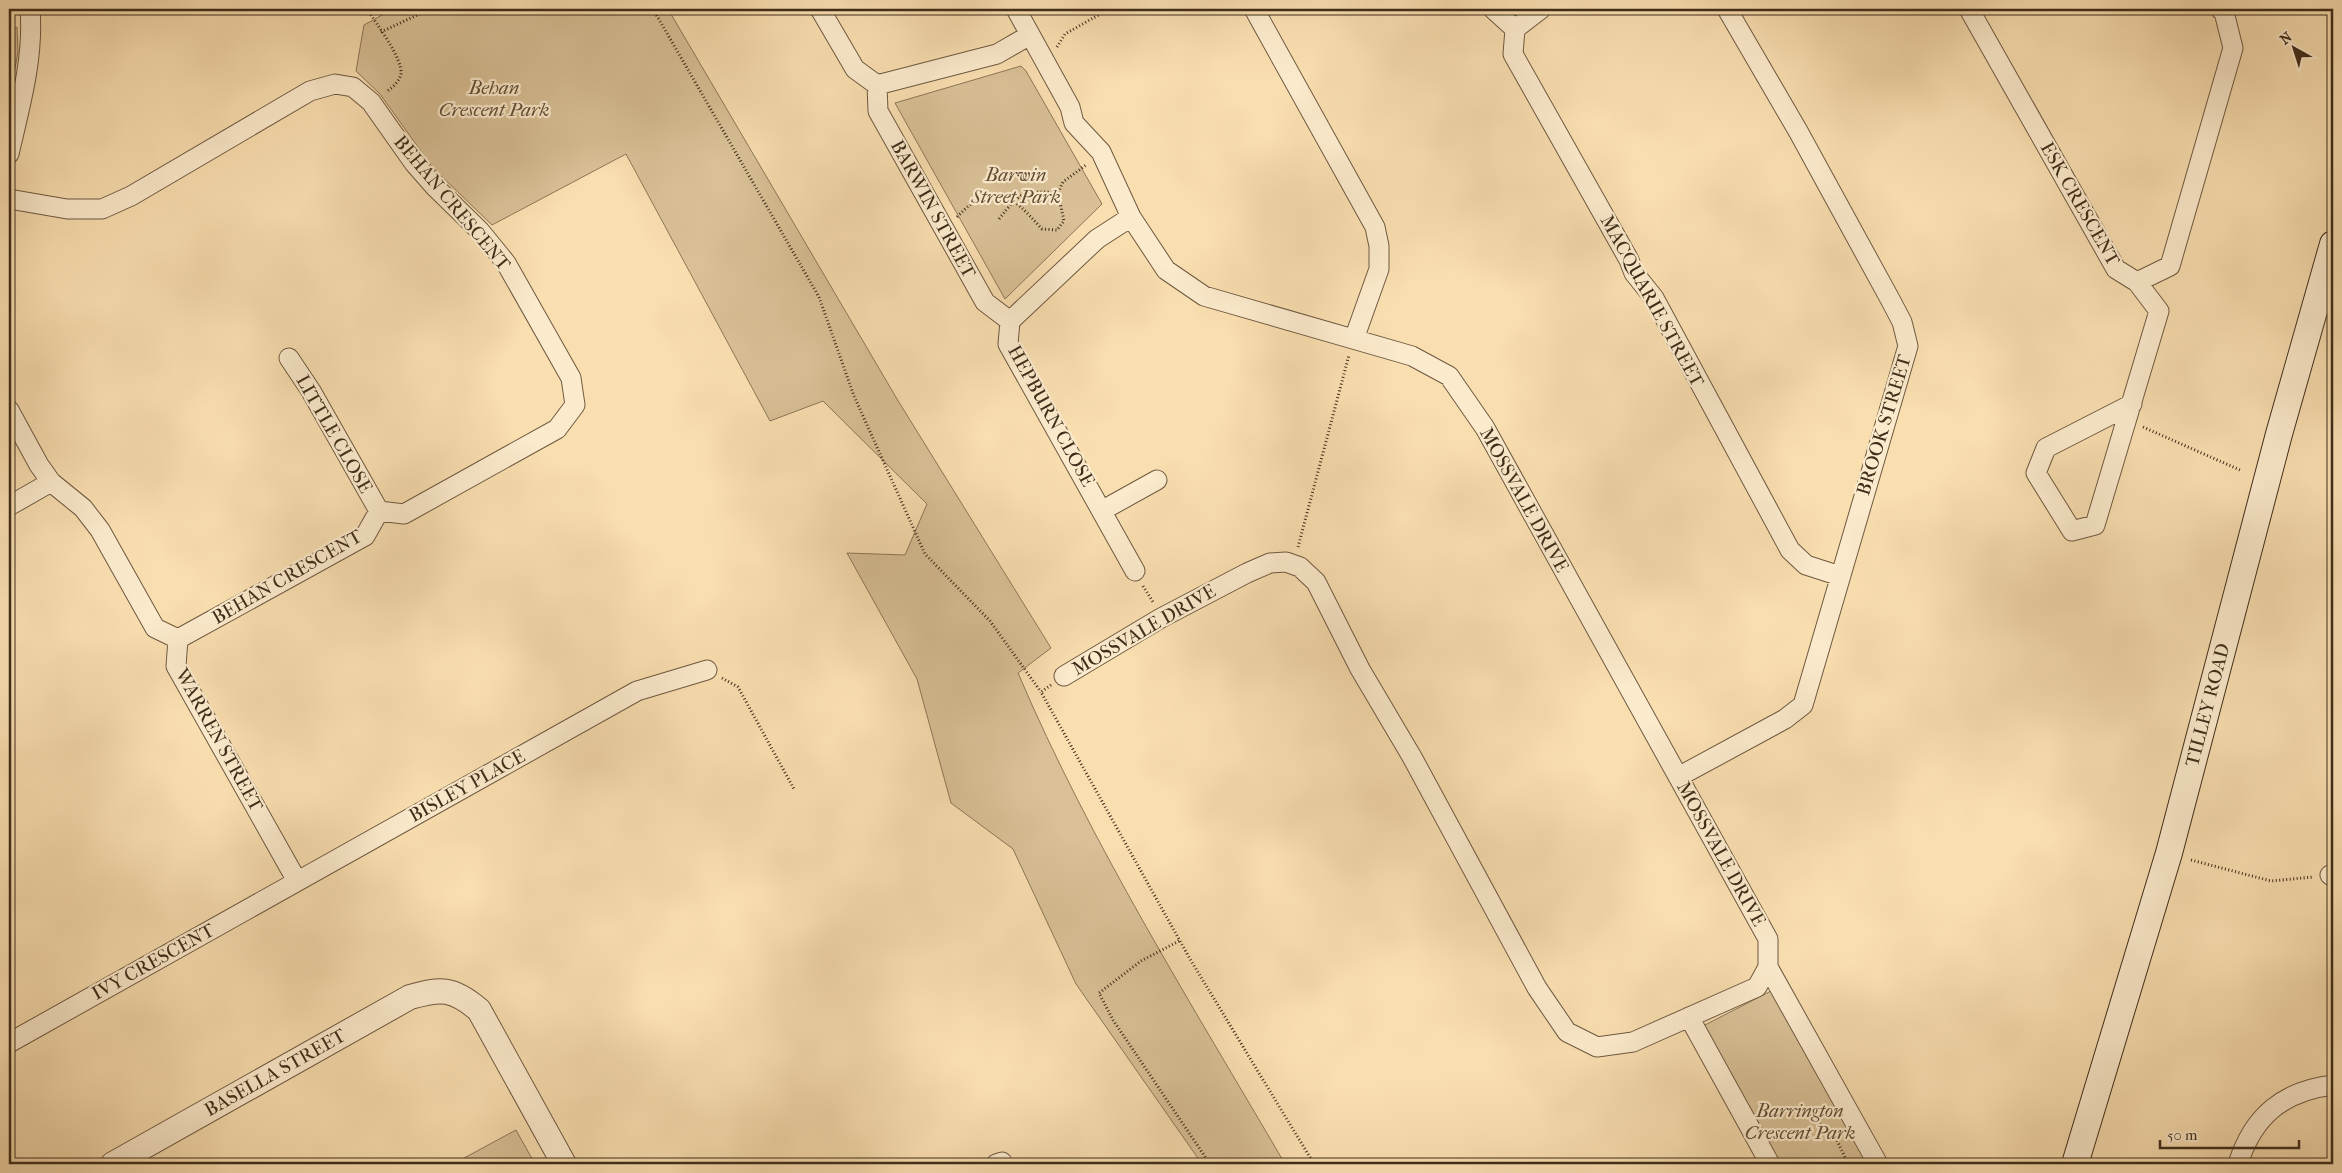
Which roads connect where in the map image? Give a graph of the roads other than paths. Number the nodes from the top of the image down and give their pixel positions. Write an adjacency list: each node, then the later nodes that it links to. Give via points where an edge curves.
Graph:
1 (31, 9): 13 (street, via 26,83)
2 (820, 9): 12 (street, via 855,69)
3 (1016, 9): 11 (street, MOSSVALE DRIVE)
4 (1254, 9): 19 (street, via 1375,227 1379,269)
5 (1493, 9): 10 (street)
6 (1541, 9): 10 (street)
7 (1727, 9): 29 (street, BROOK STREET, via 1798,130 1898,315 1908,346)
8 (1969, 9): 17 (street, ESK CRESCENT, via 2116,269)
9 (2224, 10): 17 (street, ESK CRESCENT, via 2232,48 2170,266)
10 (1515, 30): 29 (street, MACQUARIE STREET, via 1513,54 1634,273 1654,298 1790,550 1806,565)
11 (1030, 35): 12 (street, via 997,54); 15 (street, MOSSVALE DRIVE, via 1070,108 1074,123 1100,152)
12 (877, 85): 18 (street, BARWIN STREET, via 878,111 944,230 985,302)
13 (9, 154)
14 (9, 199): 27 (street, BEHAN CRESCENT, via 68,209 102,209 131,196 310,91 335,84 353,87 371,102 414,163 480,231 506,263 571,378 575,405 557,429 404,514)
15 (1131, 217): 18 (street, HEPBURN CLOSE, via 1097,239); 19 (street, MOSSVALE DRIVE, via 1166,270 1204,296)
16 (2333, 244): 43 (main road, TILLEY ROAD, via 2279,434 2169,853)
17 (2137, 282): 22 (street, via 2159,311)
18 (1010, 321): 26 (street, HEPBURN CLOSE, via 1008,344)
19 (1354, 339): 33 (street, MOSSVALE DRIVE, via 1412,356 1449,376 1485,428)
20 (289, 358): 27 (street, LITTLE CLOSE)
21 (9, 410): 24 (street, WARREN STREET)
22 (2129, 412): 22 (street, via 2095,525 2072,531 2036,473 2046,448)
23 (1157, 480): 26 (street)
24 (51, 482): 25 (street); 30 (street, WARREN STREET, via 83,508 100,530 155,628)
25 (9, 506)
26 (1102, 510): 28 (street, HEPBURN CLOSE)
27 (379, 512): 30 (street, BEHAN CRESCENT, via 365,536)
28 (1135, 571)
29 (1840, 576): 33 (street, BROOK STREET, via 1802,705 1785,719)
30 (178, 639): 34 (street, WARREN STREET, via 176,666)
31 (707, 670): 34 (street, BISLEY PLACE, via 637,691)
32 (1064, 676): 36 (street, MOSSVALE DRIVE, via 1162,618 1270,563 1286,562 1300,567 1316,582 1360,669 1480,880 1537,988 1567,1032 1597,1047 1633,1042)
33 (1678, 777): 35 (street, MOSSVALE DRIVE, via 1768,939)
34 (297, 882): 37 (street, IVY CRESCENT)
35 (1768, 967): 36 (street, MOSSVALE DRIVE, via 1757,987); 42 (street)
36 (1690, 1017): 41 (street)
37 (9, 1043)
38 (2333, 1085): 44 (street, via 2293,1094 2273,1108 2255,1127)
39 (113, 1164): 40 (street, BASELLA STREET, via 410,997 441,990 462,996 478,1010)
40 (564, 1164)
41 (1770, 1164)
42 (1878, 1164)
43 (2075, 1164)
44 (2238, 1164)

